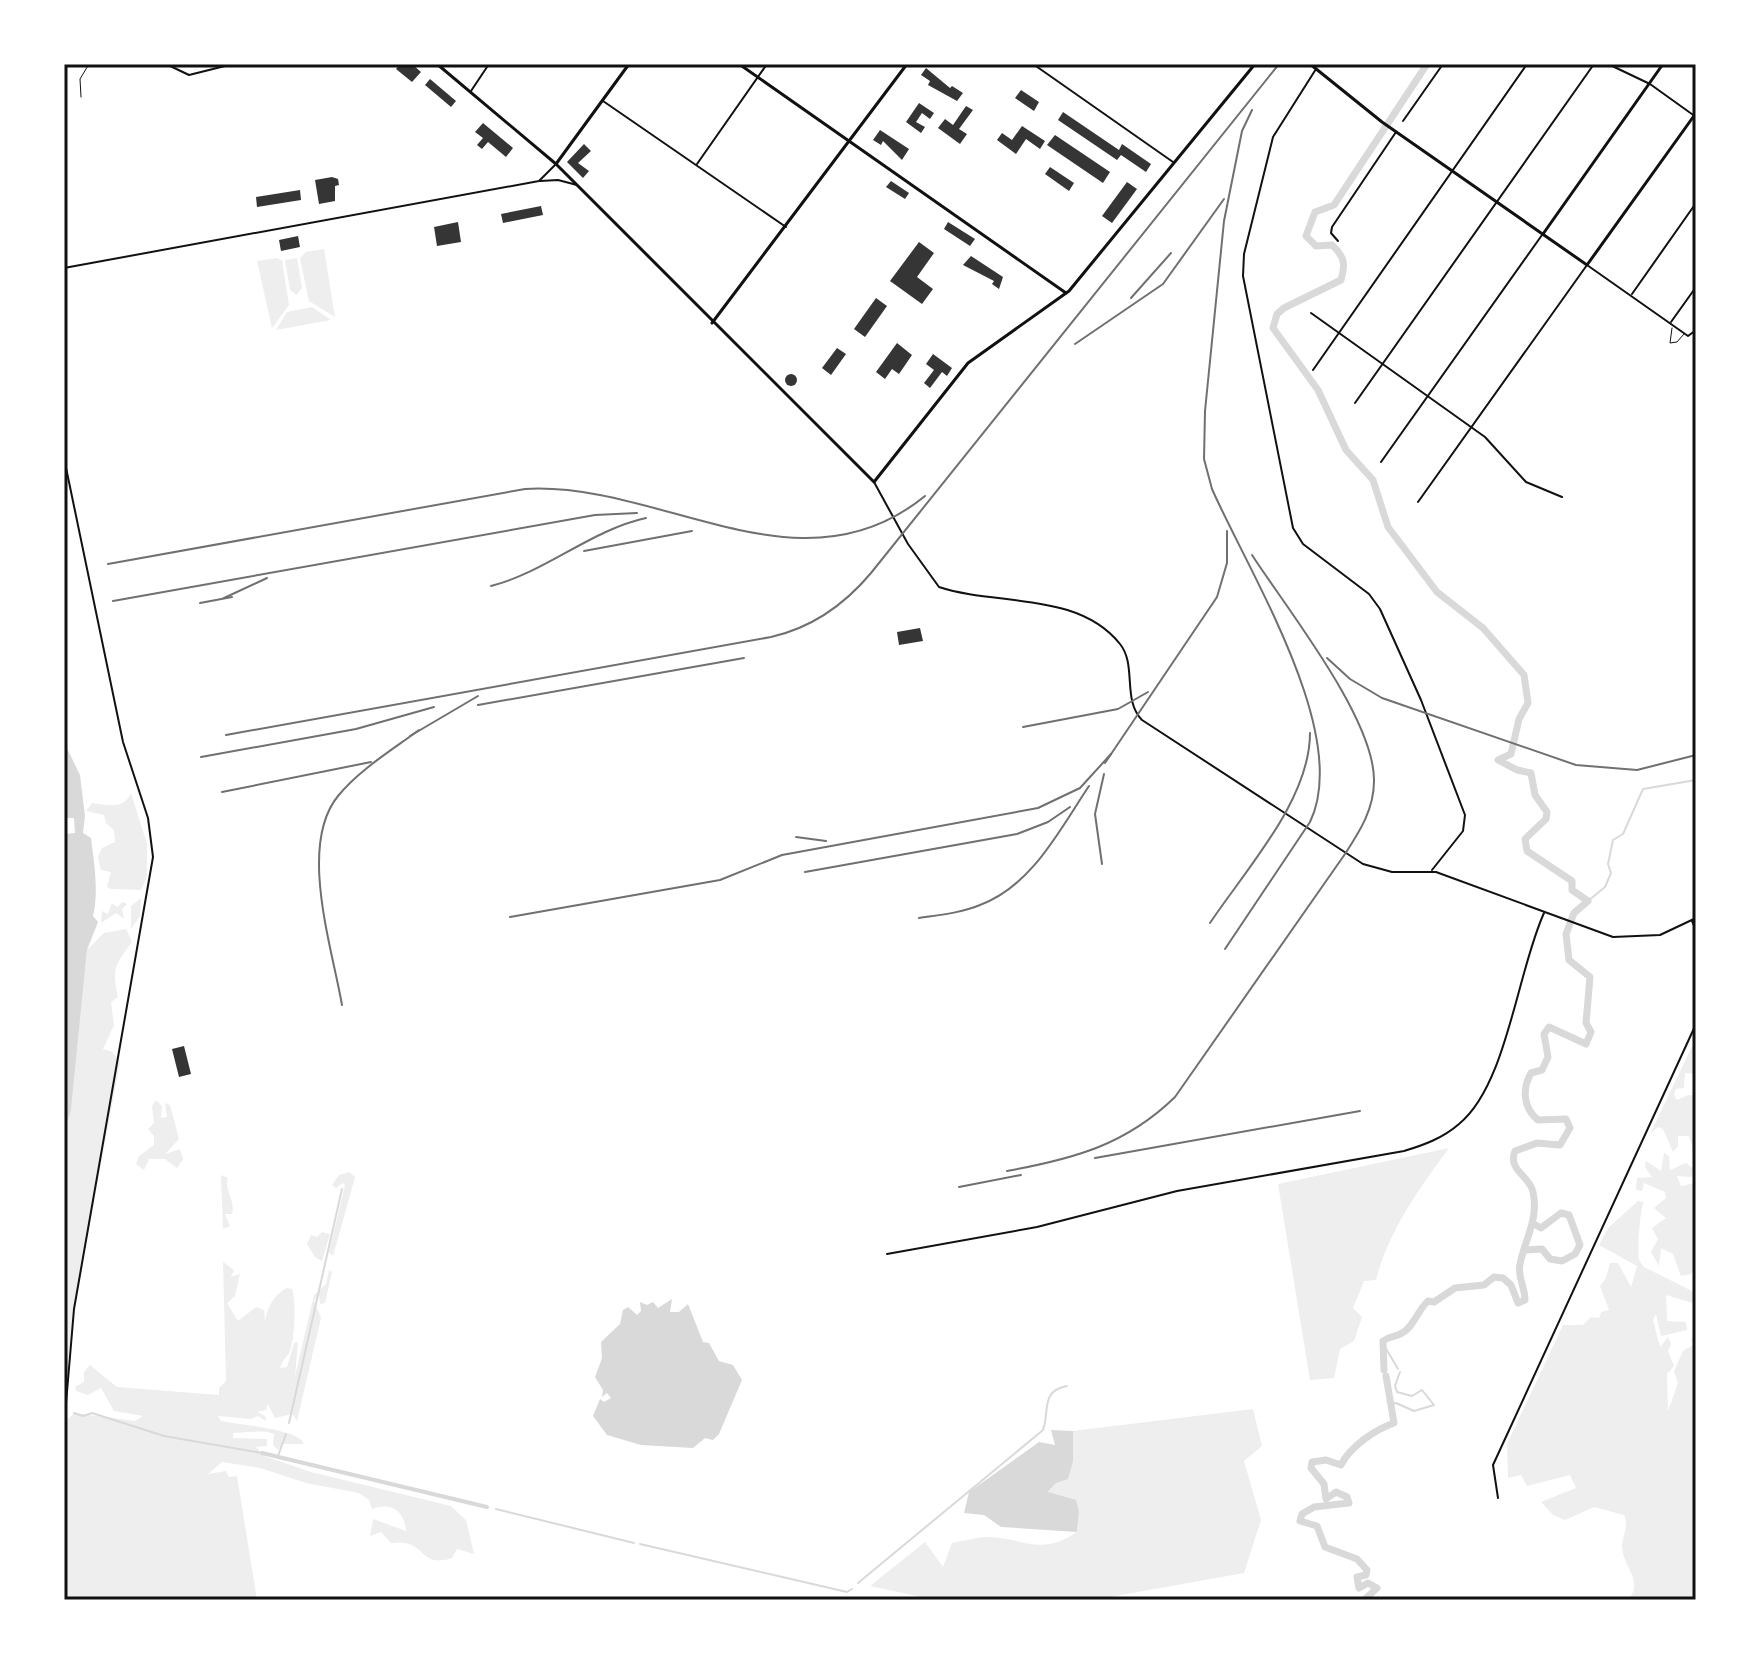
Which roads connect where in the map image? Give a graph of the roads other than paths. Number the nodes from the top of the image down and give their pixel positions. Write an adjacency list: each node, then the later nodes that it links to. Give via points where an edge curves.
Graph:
1 (89, 64): 22 (lane, via 80,79)
2 (166, 64): 3 (street, via 189,75)
3 (233, 64)
4 (437, 64): 21 (street)
5 (489, 64): 21 (street)
6 (629, 64): 23 (street)
7 (739, 64): 19 (street)
8 (767, 64): 19 (street)
9 (907, 64): 27 (street)
10 (1033, 64): 28 (street)
11 (1255, 64): 28 (street)
12 (1310, 64): 18 (street)
13 (1443, 64): 25 (street)
14 (1527, 64): 31 (street)
15 (1594, 64): 34 (street)
16 (1608, 64): 20 (street)
17 (1663, 64): 20 (street)
18 (1316, 69): 26 (street); 60 (street, via 1273,137 1243,276 1293,528 1303,544 1369,594 1380,609 1465,815 1463,831)
19 (757, 78): 27 (street); 30 (street)
20 (1650, 84): 24 (street); 37 (street)
21 (470, 92): 29 (street)
22 (81, 97)
23 (603, 101): 29 (street); 30 (street)
24 (1695, 115): 39 (street)
25 (1403, 121)
26 (1396, 131): 31 (street); 38 (street, via 1332,227)
27 (850, 144): 36 (street); 42 (street)
28 (1175, 163): 42 (street)
29 (556, 164): 32 (street); 33 (street)
30 (697, 164): 36 (street)
31 (1453, 171): 34 (street); 48 (street)
32 (539, 181): 33 (street); 40 (street)
33 (580, 187): 45 (street)
34 (1498, 203): 37 (street); 50 (street)
35 (1696, 203): 43 (street)
36 (786, 227): 45 (street)
37 (1543, 234): 39 (street); 52 (street)
38 (1338, 241)
39 (1587, 265): 43 (street); 54 (street)
40 (64, 268)
41 (1696, 287): 46 (street)
42 (1066, 293): 57 (street, via 968,363)
43 (1631, 295): 46 (street)
44 (1311, 313): 48 (street)
45 (712, 323): 57 (street)
46 (1672, 324): 49 (street); 49 (lane, via 1670,343)
47 (1696, 330): 49 (street)
48 (1339, 333): 50 (street); 51 (street)
49 (1686, 335)
50 (1382, 364): 52 (street); 53 (street)
51 (1313, 370)
52 (1428, 396): 54 (street); 56 (street)
53 (1355, 403)
54 (1471, 427): 58 (street, via 1526,482); 59 (street)
55 (64, 458): 67 (street, via 123,742 148,818 153,857 74,1309)
56 (1381, 462)
57 (874, 482): 60 (street, via 939,587 1077,612 1119,642 1142,720 1363,864 1392,872)
58 (1562, 497)
59 (1418, 502)
60 (1431, 871): 61 (street)
61 (1544, 912): 63 (street, via 1613,937 1634,939 1660,935); 66 (street, via 1492,1077 1461,1123 1434,1141)
62 (1696, 918): 63 (street)
63 (1691, 920): 64 (street)
64 (1696, 930)
65 (1696, 1024): 68 (street, via 1493,1465)
66 (887, 1254)
67 (64, 1427)
68 (1498, 1498)

